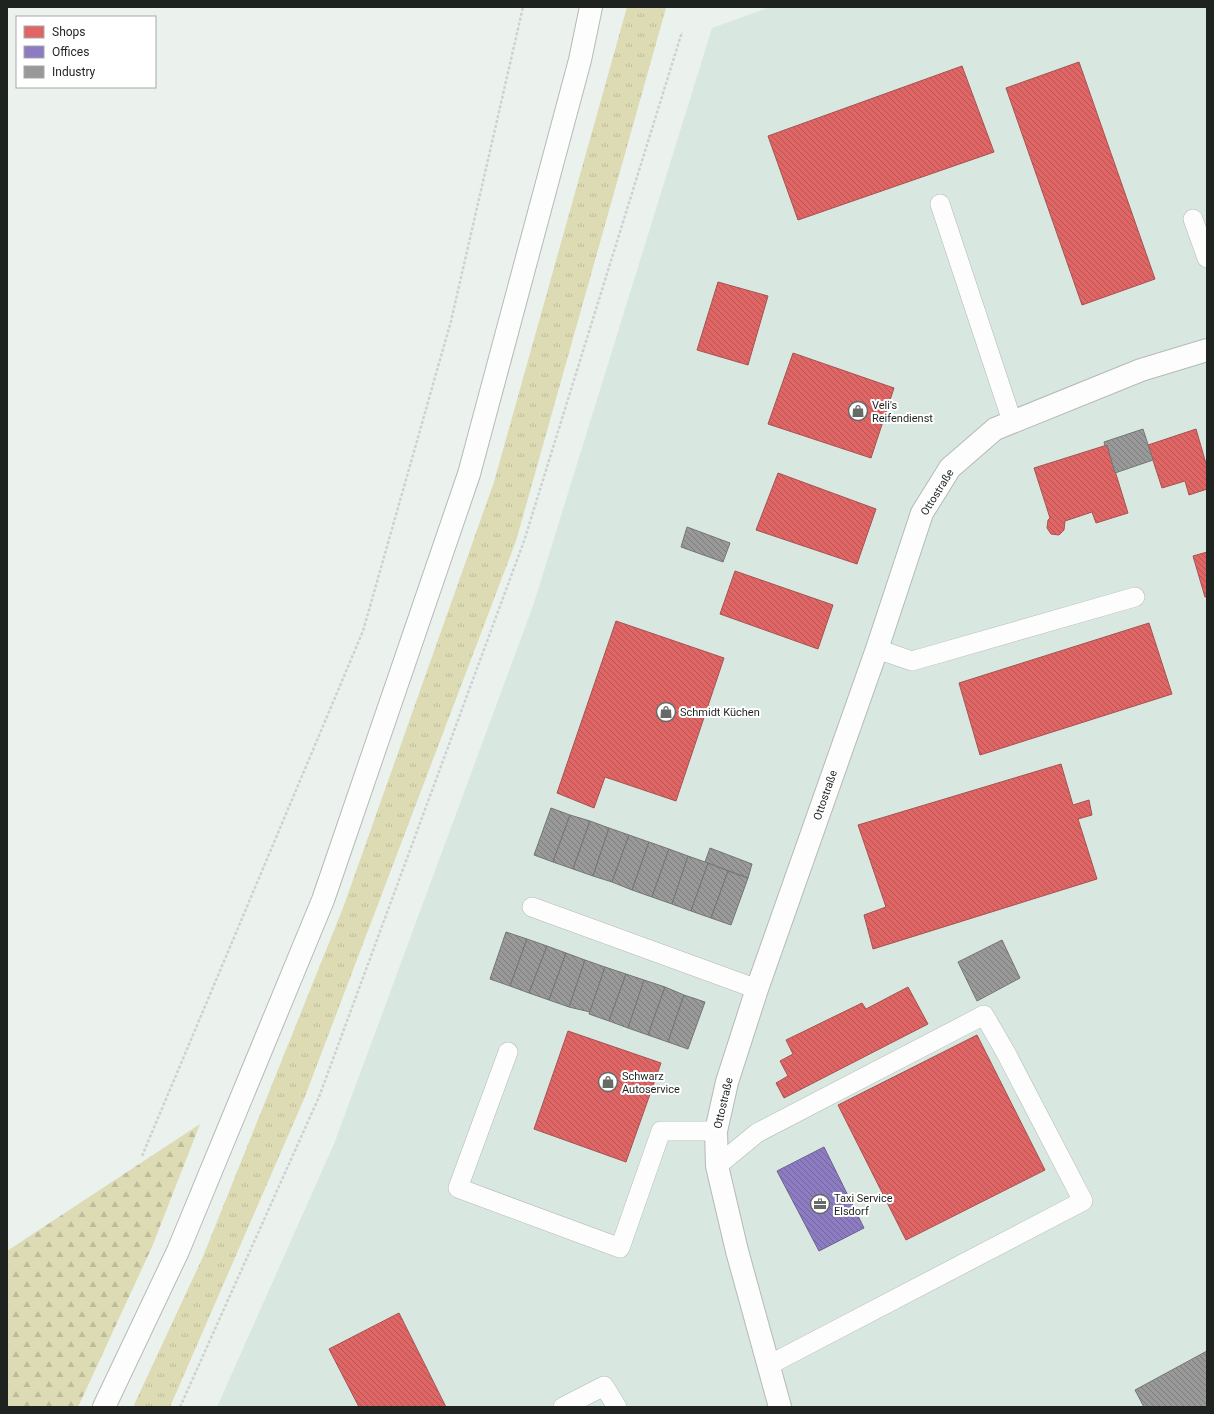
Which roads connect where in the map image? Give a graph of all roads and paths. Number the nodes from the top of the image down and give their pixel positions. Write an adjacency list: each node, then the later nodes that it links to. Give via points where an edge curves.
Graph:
1 (522, 7): 15 (path, via 451,322 364,631)
2 (591, 7): 18 (main road, via 578,68 469,474 323,900 178,1251)
3 (682, 32): 19 (path, via 519,556 319,1097)
4 (940, 204): 8 (lane)
5 (1194, 220): 6 (lane)
6 (1207, 258)
7 (1207, 350): 8 (main road, Ottostraße, via 1142,370)
8 (1012, 421): 10 (main road, Ottostraße, via 995,429 950,468 922,513)
9 (1135, 597): 10 (lane, via 912,661)
10 (877, 649): 12 (main road, Ottostraße)
11 (532, 907): 12 (lane)
12 (757, 989): 14 (main road, Ottostraße, via 727,1082)
13 (508, 1052): 14 (lane, via 458,1188 620,1248 661,1131)
14 (716, 1131): 16 (main road, Ottostraße)
15 (142, 1156)
16 (717, 1166): 17 (main road, Ottostraße, via 737,1252); 17 (lane, via 757,1133 984,1015 1083,1201)
17 (769, 1365): 22 (main road, Ottostraße)
18 (104, 1407)
19 (180, 1407)
20 (564, 1407): 21 (lane, via 604,1386)
21 (617, 1407)
22 (780, 1407)

